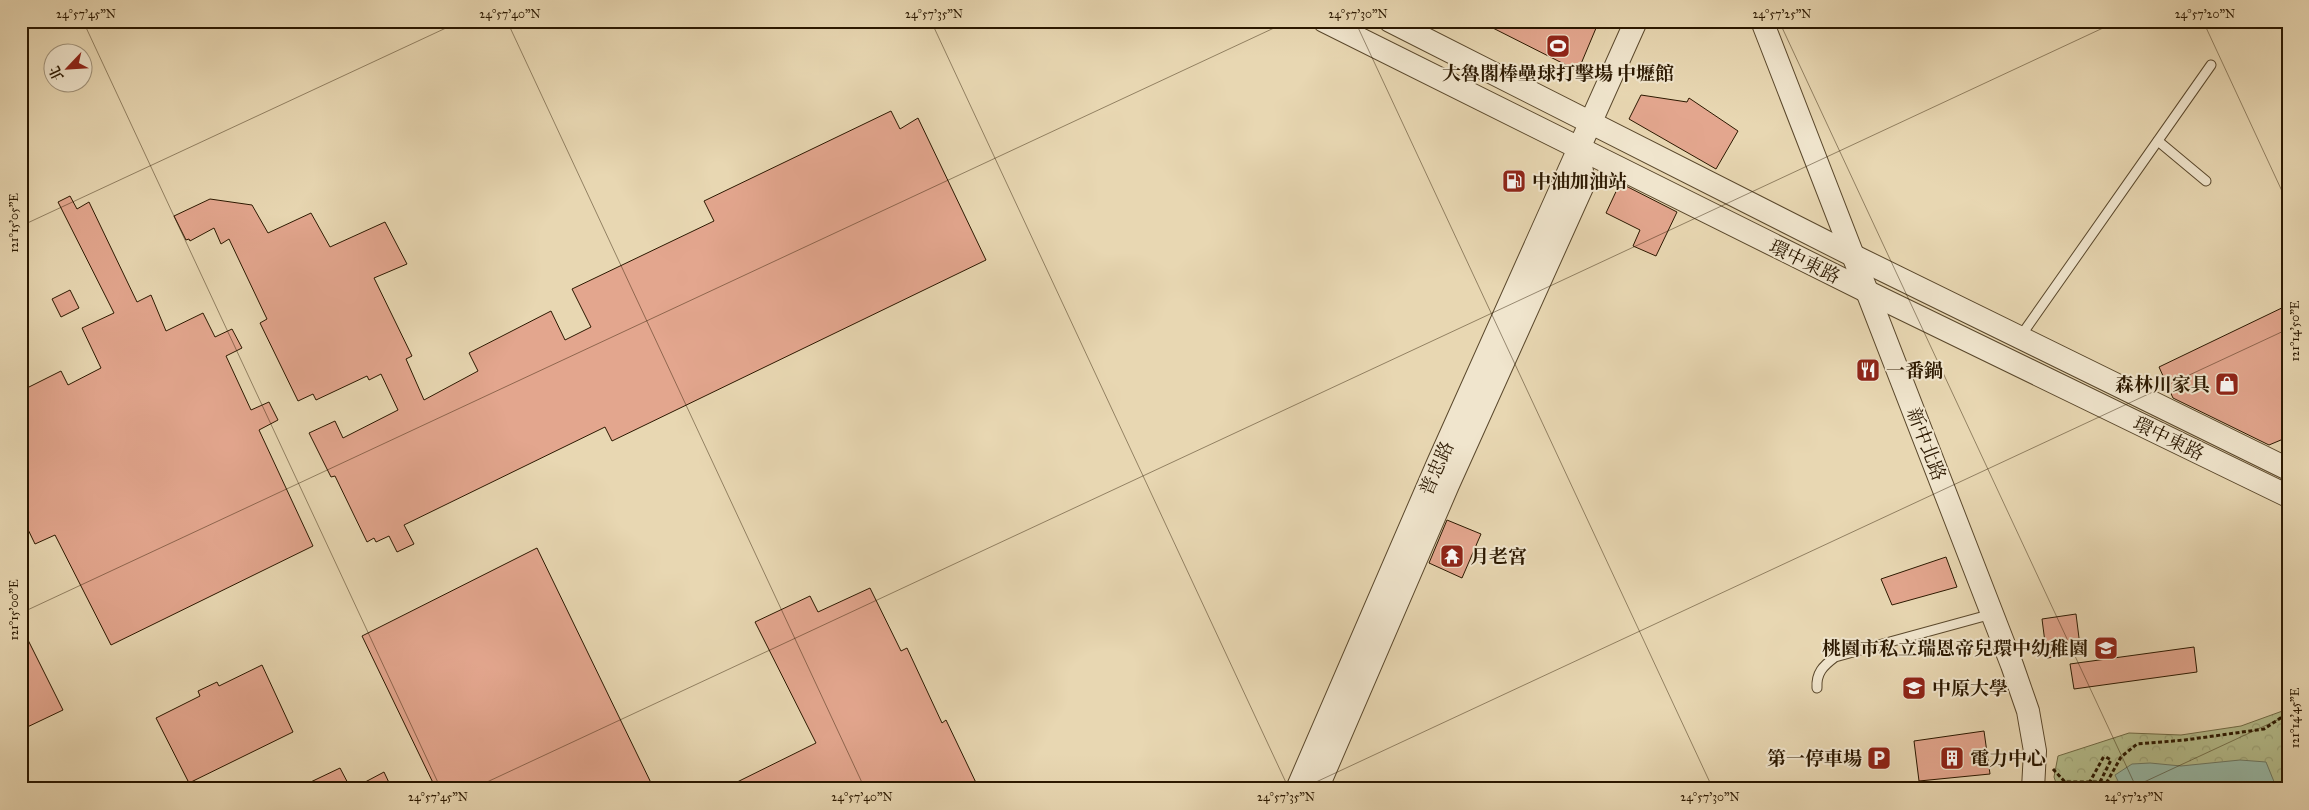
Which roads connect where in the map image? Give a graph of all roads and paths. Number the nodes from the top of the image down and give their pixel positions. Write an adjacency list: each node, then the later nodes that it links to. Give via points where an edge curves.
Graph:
1 (1324, 21): 8 (street, 環中東路)
2 (1390, 21): 6 (street, 環中東路)
3 (1636, 21): 6 (street, 普忠路)
4 (1762, 21): 10 (street, 新中北路)
5 (2211, 65): 7 (lane)
6 (1590, 121): 8 (street, 普忠路); 10 (street, 環中東路)
7 (2158, 142): 9 (lane); 12 (lane)
8 (1578, 148): 11 (street, 環中東路); 21 (street, 普忠路); 22 (street, 普忠路, via 1584,183 1448,485)
9 (2206, 181)
10 (1854, 256): 11 (street, 新中北路); 12 (street, 環中東路)
11 (1868, 292): 14 (street, 環中東路); 15 (street, 新中北路)
12 (2020, 338): 13 (street, 環中東路)
13 (2288, 469)
14 (2288, 496)
15 (1992, 614): 16 (lane, via 1835,657 1816,677); 23 (street, 新中北路, via 2028,711 2035,751)
16 (1817, 688)
17 (2288, 713): 20 (path, via 2264,729 2137,744 2121,757)
18 (2050, 766): 19 (path, via 2066,782)
19 (2100, 782): 20 (path); 24 (path, bridge, via 2111,760 2104,756)
20 (2107, 782): 25 (path)
21 (1297, 789)
22 (1317, 789)
23 (2033, 789)
24 (2086, 789)
25 (2110, 789)

